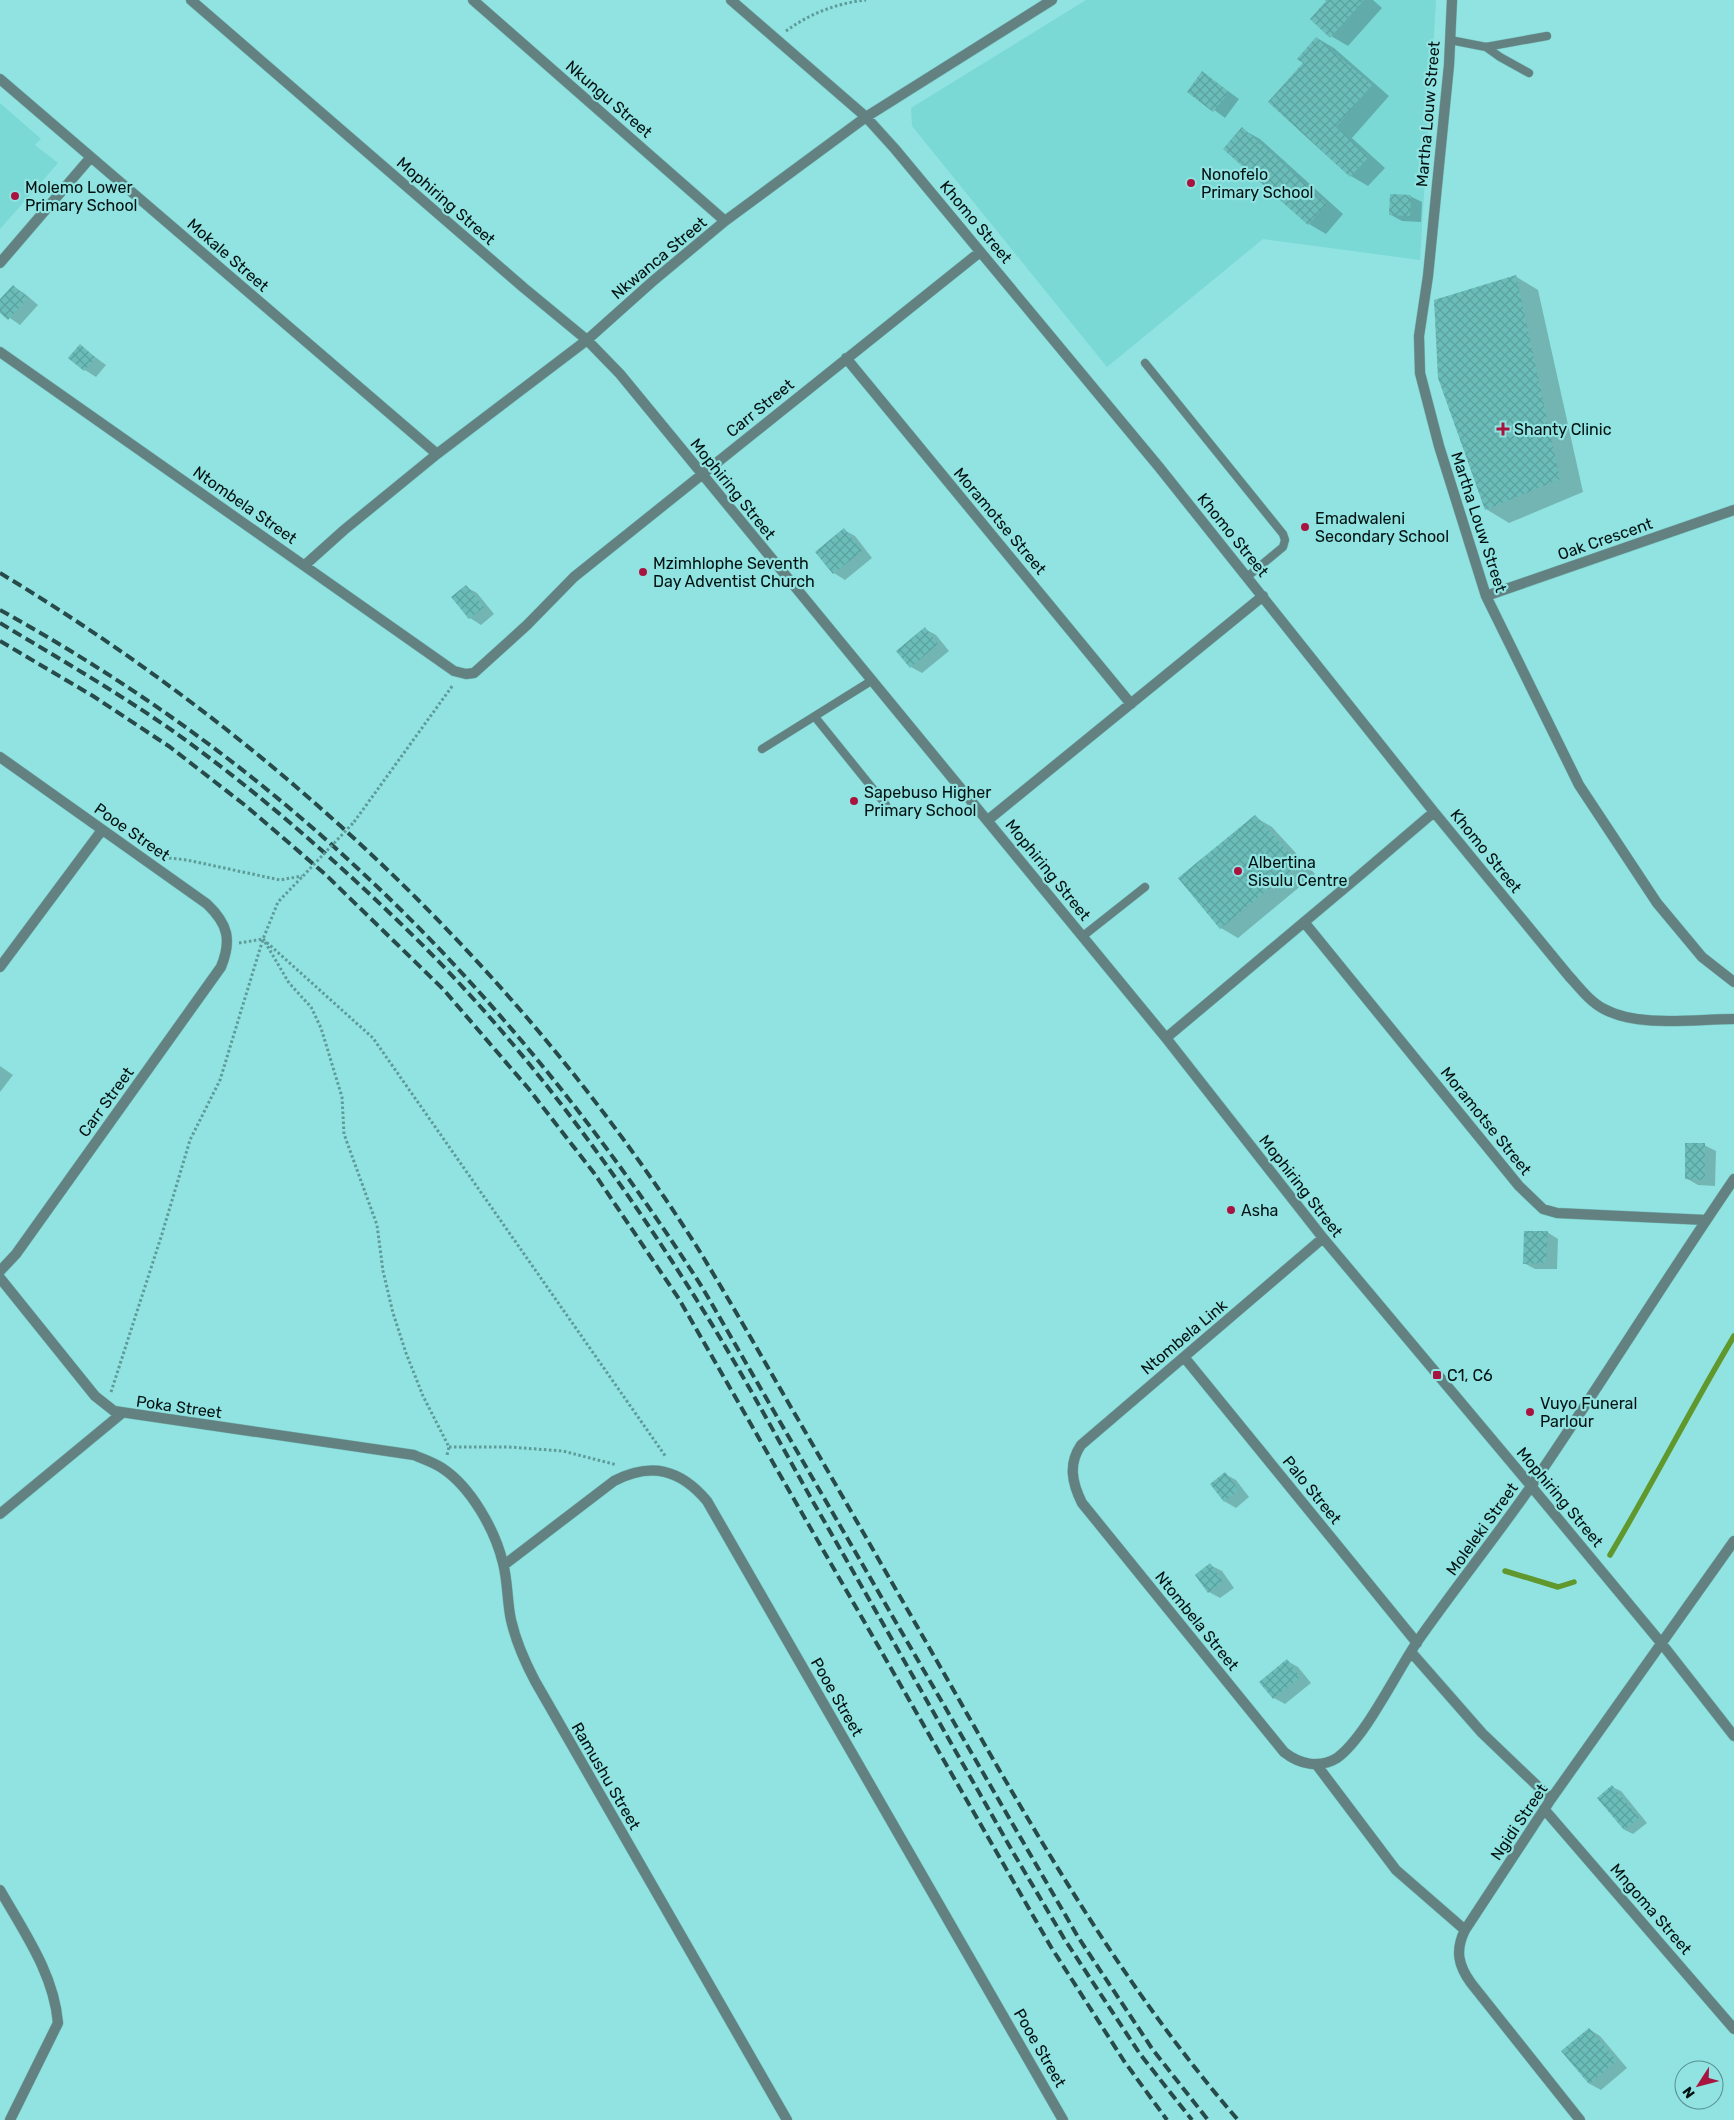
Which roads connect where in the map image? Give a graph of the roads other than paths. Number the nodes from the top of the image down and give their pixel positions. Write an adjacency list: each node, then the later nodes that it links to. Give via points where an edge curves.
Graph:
1 (190, 0): 16 (street, Mophiring Street)
2 (473, 0): 13 (street, Nkungu Street)
3 (731, 0): 11 (street, Khomo Street)
4 (1052, 0): 11 (street, Nkwanca Street)
5 (1452, 0): 7 (street, Martha Louw Street)
6 (1547, 36): 8 (lane)
7 (1450, 40): 8 (lane); 26 (street, Martha Louw Street, via 1428,276 1419,336 1420,373)
8 (1486, 47): 9 (lane)
9 (1529, 73)
10 (0, 79): 12 (street, Mokale Street)
11 (866, 117): 13 (street, Nkwanca Street); 14 (street, Khomo Street)
12 (91, 157): 15 (street); 20 (street, Mokale Street)
13 (726, 221): 16 (street, Nkwanca Street)
14 (980, 252): 18 (street, Carr Street); 24 (street, Khomo Street, via 1147,452)
15 (0, 262)
16 (587, 340): 20 (street, Nkwanca Street); 21 (street, Mophiring Street, via 620,374)
17 (0, 352): 23 (street, Ntombela Street)
18 (846, 358): 21 (street, Carr Street); 29 (street, Moramotse Street)
19 (1144, 363): 24 (lane, via 1286,540 1283,547)
20 (437, 454): 23 (street, Nkwanca Street)
21 (702, 475): 27 (street, Carr Street, via 574,577 474,673); 28 (street, Mophiring Street)
22 (1734, 510): 26 (street, Oak Crescent)
23 (305, 565): 27 (street, Ntombela Street)
24 (1246, 577): 25 (street, Khomo Street)
25 (1263, 596): 29 (street); 34 (street, Khomo Street)
26 (1486, 596): 42 (street, Martha Louw Street, via 1579,785 1658,903 1702,957)
27 (460, 674)
28 (871, 681): 30 (lane); 35 (street, Mophiring Street)
29 (1131, 704): 35 (street)
30 (815, 717): 31 (lane); 33 (lane)
31 (762, 749)
32 (0, 757): 36 (street, Pooe Street)
33 (886, 806)
34 (1434, 812): 38 (street); 43 (street, Khomo Street, via 1568,975 1604,1009 1623,1017 1647,1020)
35 (988, 820): 39 (street, Mophiring Street)
36 (102, 830): 40 (street, Pooe Street, via 207,904 224,925); 41 (street)
37 (1145, 887): 39 (lane)
38 (1304, 922): 44 (street); 46 (street, Moramotse Street, via 1519,1186 1543,1209 1556,1213)
39 (1083, 936): 44 (street, Mophiring Street)
40 (228, 946): 48 (street, Carr Street, via 221,967 16,1254)
41 (1, 964)
42 (1734, 982)
43 (1734, 1019)
44 (1166, 1038): 47 (street, Mophiring Street)
45 (1734, 1179): 46 (street, Moleleki Street)
46 (1706, 1220): 54 (street, Moleleki Street)
47 (1323, 1238): 50 (street, Ntombela Link); 54 (street, Mophiring Street)
48 (0, 1271)
49 (0, 1278): 51 (street, Poka Street, via 95,1396)
50 (1184, 1357): 53 (street, Ntombela Link, via 1081,1445); 58 (street, Palo Street)
51 (121, 1414): 52 (street, Poka Street); 55 (street)
52 (414, 1455): 57 (street, Ramushu Street, via 444,1469 477,1505 490,1525)
53 (1072, 1465): 63 (street, Ntombela Street, via 1082,1503 1284,1752 1298,1761)
54 (1531, 1486): 58 (street, Moleleki Street); 59 (street, Mophiring Street)
55 (0, 1514)
56 (1734, 1541): 59 (street, Ngidi Street)
57 (504, 1565): 70 (street, Ramushu Street, via 511,1621 521,1653 535,1681); 71 (street, Pooe Street, via 614,1481 639,1470 659,1470 690,1483 707,1501)
58 (1417, 1643): 60 (street, Moleleki Street)
59 (1662, 1644): 61 (street, Mophiring Street); 64 (street, Ngidi Street)
60 (1411, 1652): 62 (street, Moleleki Street, via 1353,1741); 64 (street, via 1482,1734)
61 (1734, 1736)
62 (1328, 1763): 63 (street, Ntombela Street)
63 (1316, 1764): 67 (street, via 1396,1870)
64 (1551, 1799): 65 (street, Ngidi Street)
65 (1544, 1809): 67 (street, Ngidi Street); 68 (street, Mngoma Street)
66 (0, 1890): 69 (street, via 49,1979 58,2023)
67 (1465, 1930): 72 (street, Ngidi Street, via 1458,1952 1463,1972)
68 (1734, 2029)
69 (10, 2120)
70 (787, 2120)
71 (1063, 2120)
72 (1580, 2120)

